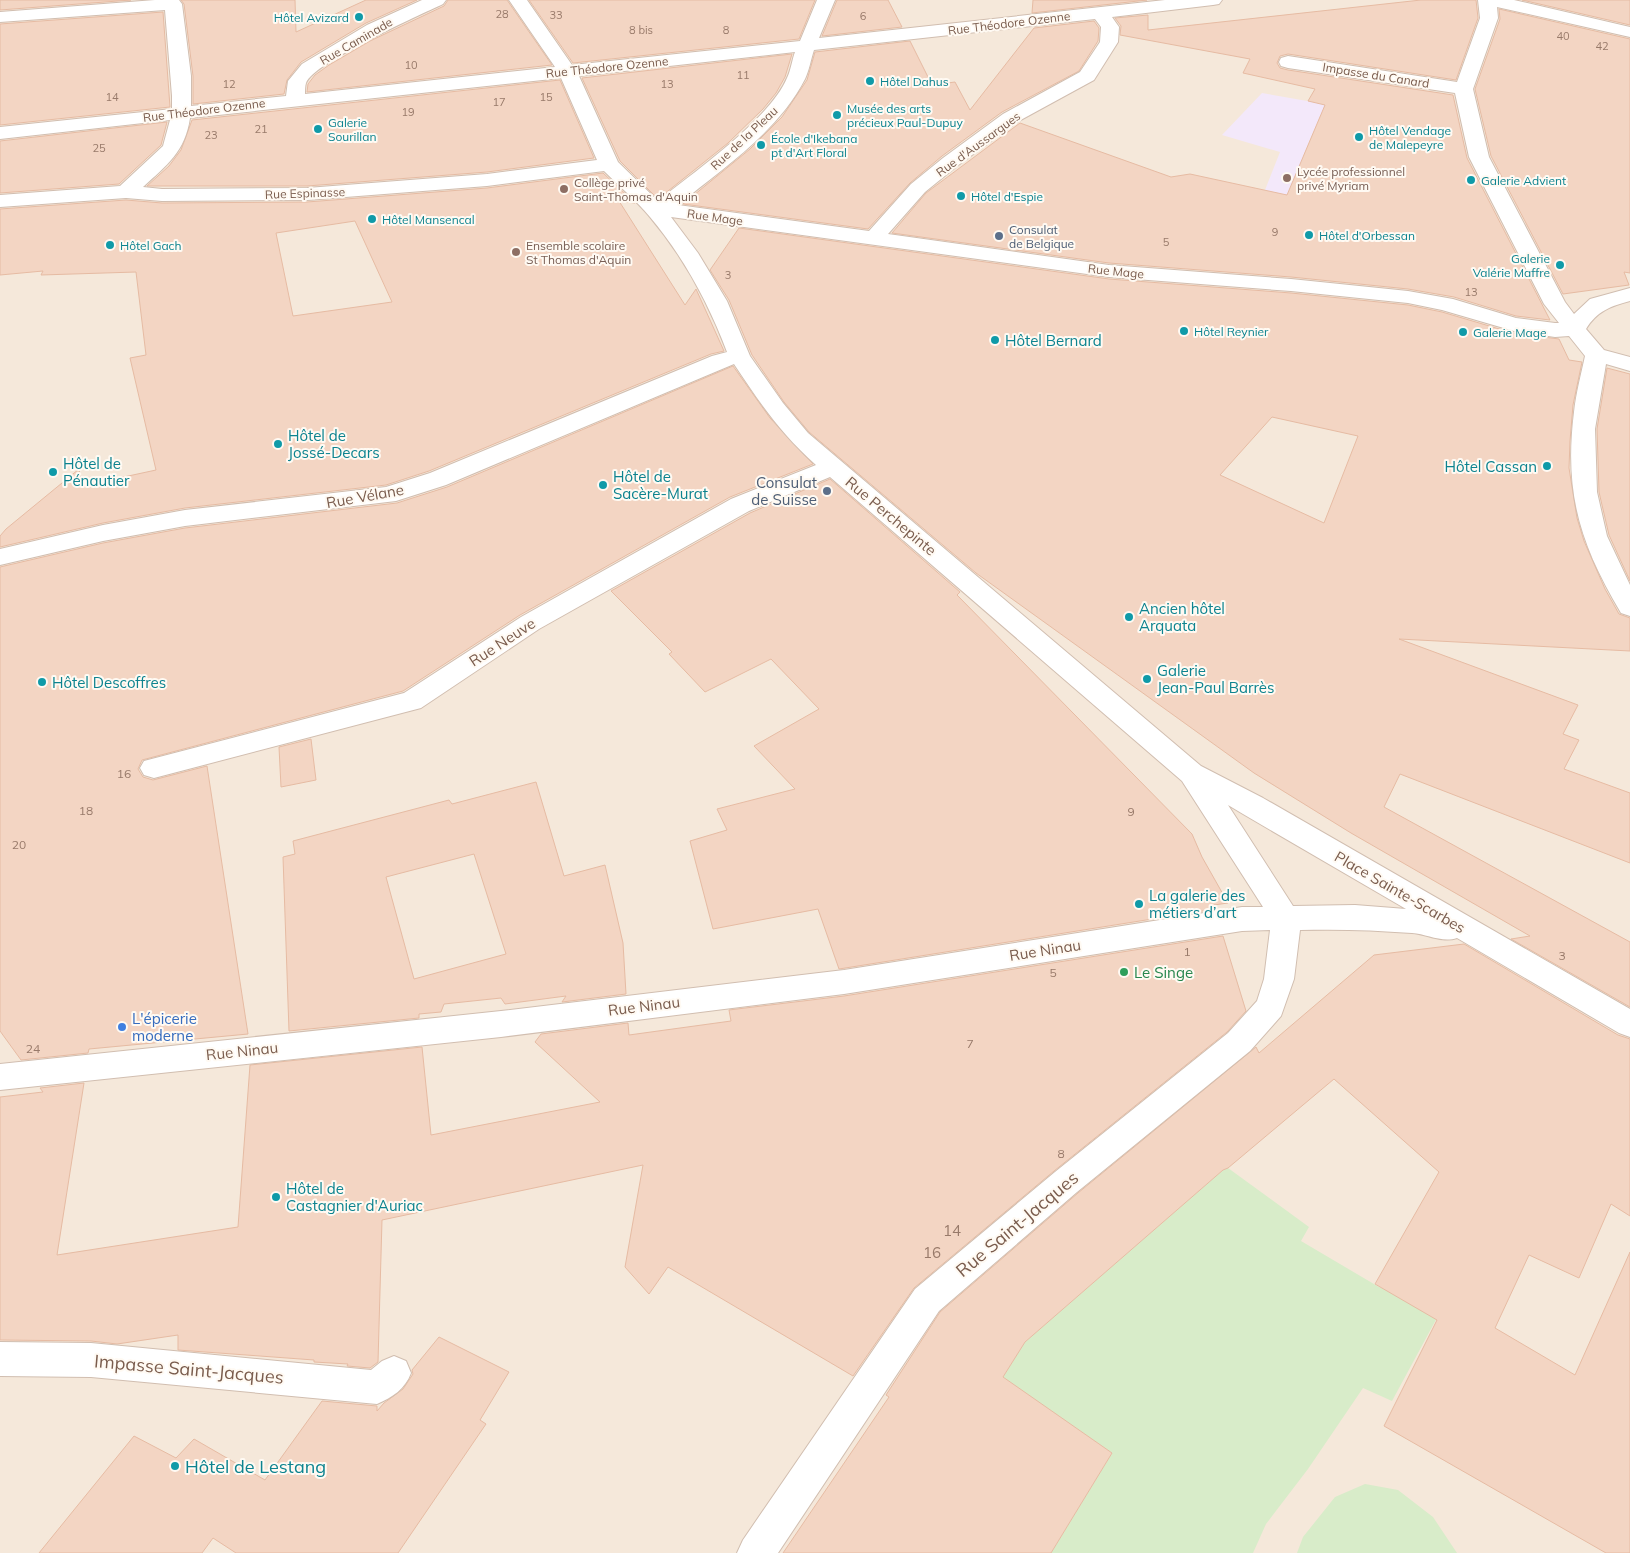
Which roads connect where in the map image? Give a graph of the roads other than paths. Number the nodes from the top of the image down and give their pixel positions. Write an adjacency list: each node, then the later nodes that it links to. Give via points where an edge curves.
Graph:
1 (437, 0): 14 (street, Rue Caminade, via 373,29 309,68 297,81)
2 (518, 0): 12 (street, Rue Perchepinte)
3 (826, 0): 10 (street, Rue de la Pleau)
4 (1213, 0): 6 (street, Rue Théodore Ozenne)
5 (1488, 0): 9 (street); 13 (street, via 1489,18)
6 (1148, 4): 7 (street, Rue Théodore Ozenne)
7 (1100, 13): 10 (street, Rue Théodore Ozenne); 22 (street, Rue d'Aussargues, via 1110,27 1109,42 1087,76 1010,118 950,162 918,188)
8 (0, 17): 15 (street, via 173,4)
9 (1630, 32)
10 (807, 47): 12 (street, Rue Théodore Ozenne); 20 (street, Rue de la Pleau, via 798,65 797,77 779,106 737,147)
11 (1288, 62): 13 (street, Impasse du Canard)
12 (566, 71): 14 (street, Rue Théodore Ozenne); 17 (street, Rue Perchepinte)
13 (1464, 89): 25 (street, via 1478,157 1555,304)
14 (295, 100): 15 (street, Rue Théodore Ozenne)
15 (181, 113): 16 (street, Rue Théodore Ozenne); 18 (street, via 173,147)
16 (0, 133)
17 (610, 164): 18 (street, Rue Espinasse, via 487,180 307,194 162,195); 20 (street, Rue Perchepinte)
18 (126, 192): 19 (street, Rue Espinasse)
19 (0, 201)
20 (657, 212): 21 (street, Rue Mage, via 675,211); 23 (street, Rue Perchepinte)
21 (728, 220): 22 (street, Rue Mage); 23 (street, via 708,224)
22 (874, 239): 25 (street, Rue Mage, via 1109,271 1408,297 1514,324)
23 (695, 241): 27 (street, Rue Perchepinte)
24 (1630, 294): 25 (street, via 1594,304 1583,314)
25 (1575, 329): 26 (street)
26 (1596, 355): 28 (street); 31 (street, via 1585,414 1582,453 1585,490 1594,534)
27 (739, 356): 29 (street, Rue Perchepinte, via 800,438); 30 (street, Rue Vélane, via 720,361 438,479 388,495 185,518)
28 (1630, 364)
29 (832, 467): 32 (street, Rue Neuve, via 740,505 530,623 412,701); 33 (street, Rue Perchepinte)
30 (0, 557)
31 (1630, 607)
32 (154, 768)
33 (1191, 773): 34 (street); 35 (street, Place Sainte-Scarbes)
34 (1286, 920): 35 (street, Place Sainte-Scarbes, via 1355,917 1415,921); 37 (street, Rue Ninau, via 1242,919 844,982 501,1024); 40 (street, Rue Saint-Jacques, via 1279,979 1270,1007 1239,1042 927,1300)
35 (1474, 935): 36 (street)
36 (1630, 1024)
37 (0, 1077)
38 (0, 1358): 39 (street, Impasse Saint-Jacques, via 91,1360)
39 (386, 1380)
40 (756, 1553)

